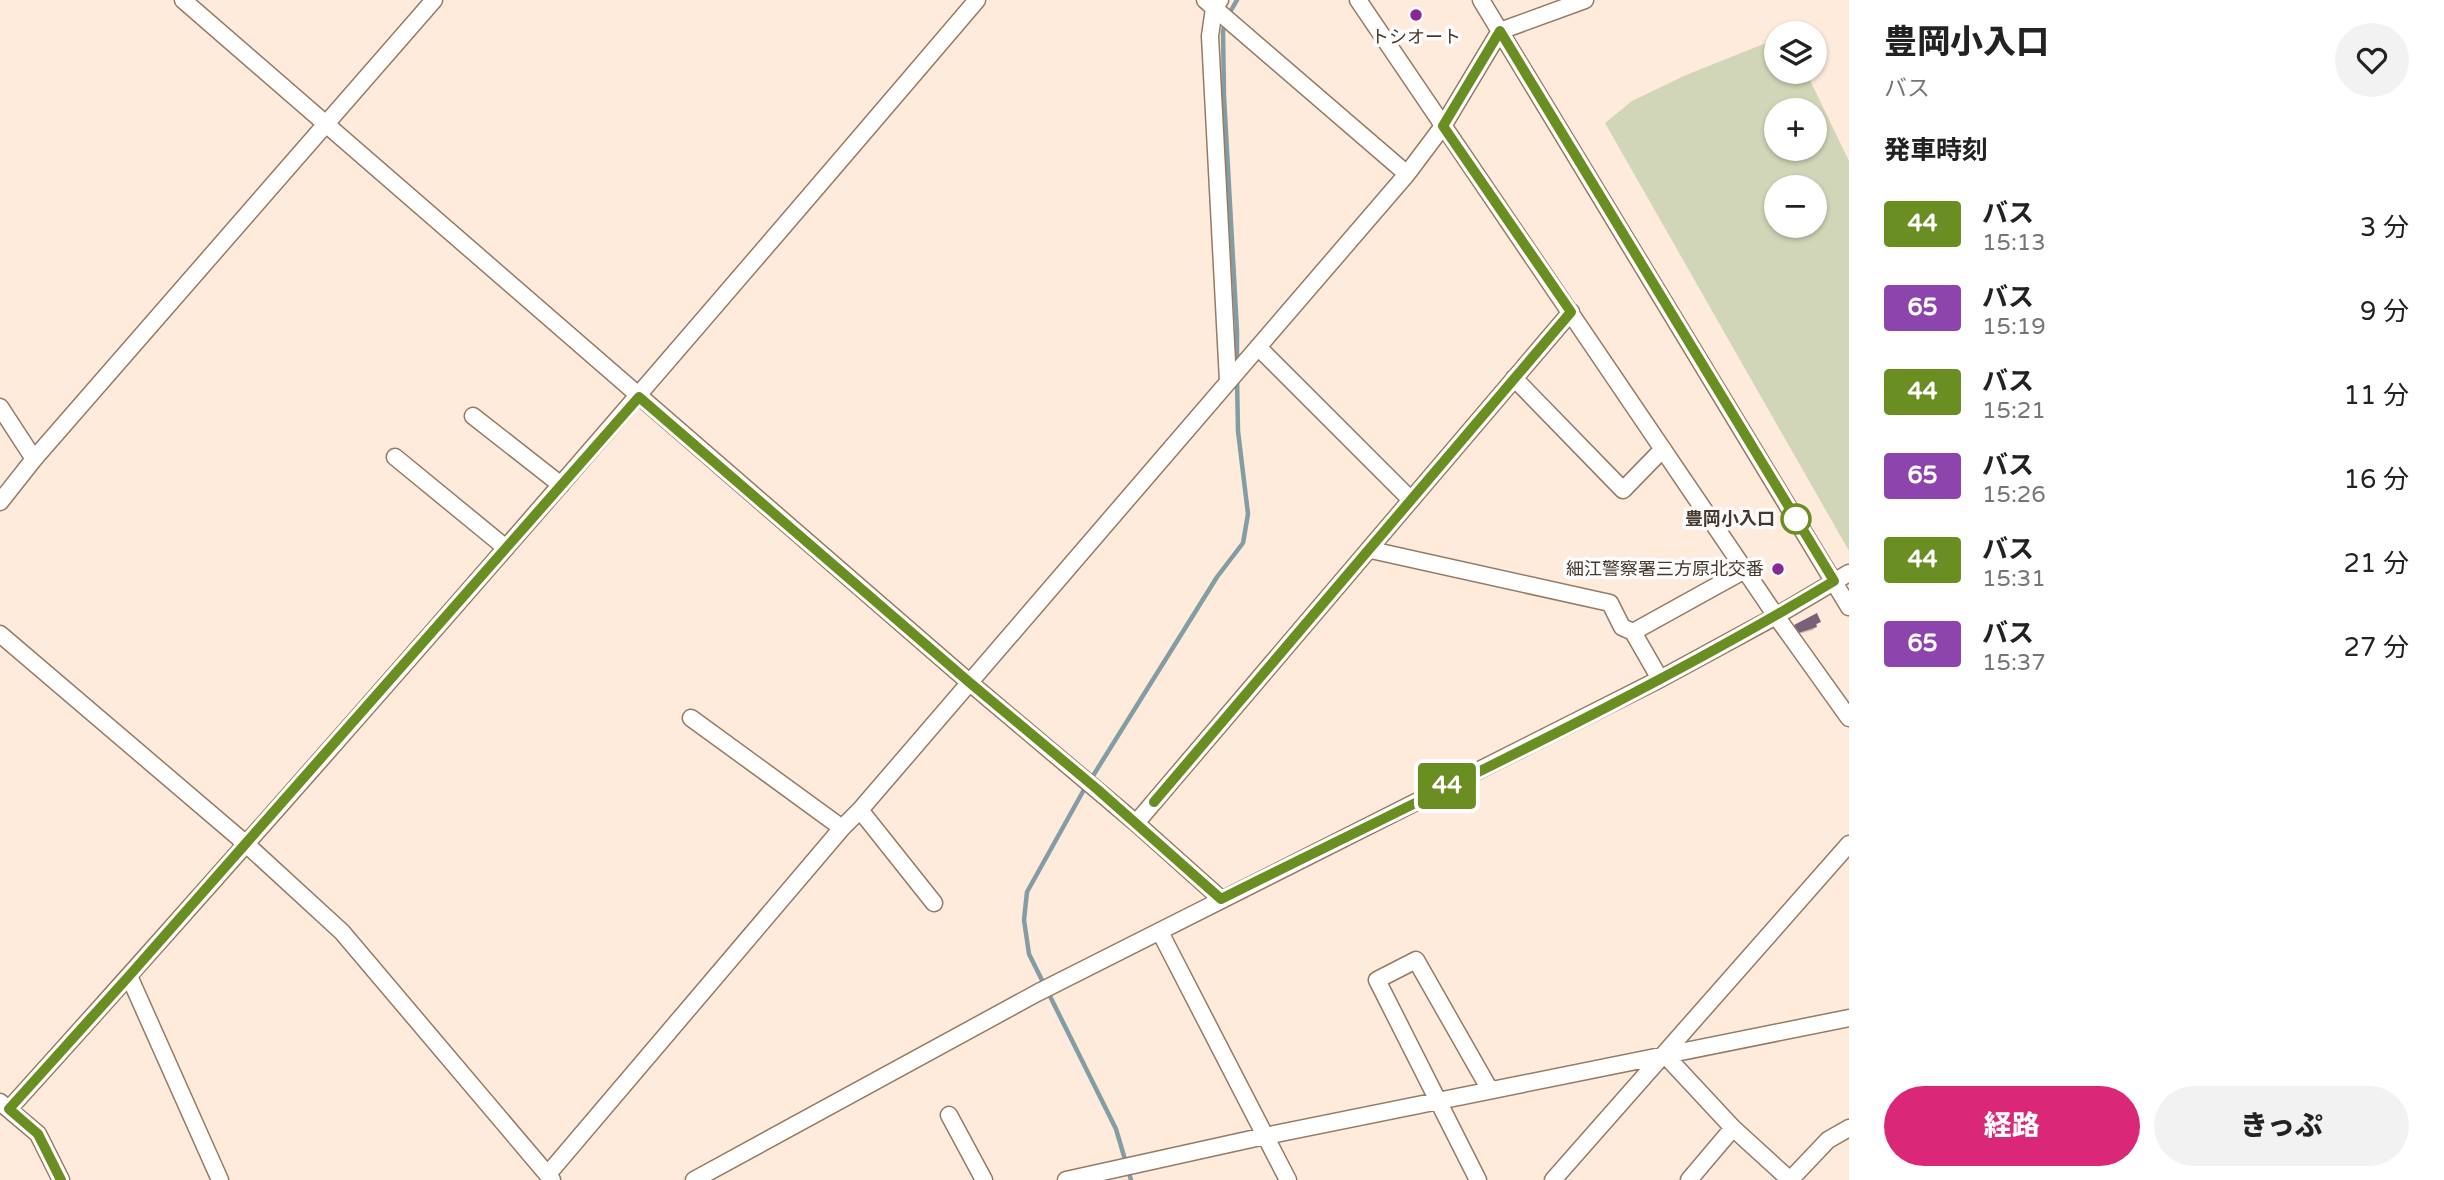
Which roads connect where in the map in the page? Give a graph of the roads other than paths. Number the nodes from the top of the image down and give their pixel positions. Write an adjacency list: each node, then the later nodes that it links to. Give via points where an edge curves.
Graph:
1 (183, 0): 9 (street)
2 (434, 0): 9 (street)
3 (977, 0): 16 (street)
4 (1358, 0): 10 (street)
5 (1481, 0): 8 (street)
6 (1584, 0): 8 (street)
7 (1215, 5): 11 (street); 14 (street, via 1210,36)
8 (1500, 31): 10 (street); 29 (street)
9 (327, 124): 16 (street); 21 (street)
10 (1443, 126): 11 (street); 12 (street)
11 (1406, 174): 13 (street)
12 (1571, 312): 15 (street); 19 (street)
13 (1252, 353): 14 (street); 23 (street)
14 (1229, 378): 35 (street)
15 (1514, 378): 19 (street, via 1623,490); 23 (street)
16 (639, 397): 22 (street); 35 (street)
17 (0, 407): 21 (street)
18 (474, 416): 22 (street)
19 (1663, 449): 27 (street)
20 (396, 457): 25 (street)
21 (34, 458): 24 (street)
22 (561, 485): 25 (street)
23 (1412, 500): 26 (street)
24 (0, 502)
25 (506, 548): 41 (street)
26 (1371, 550): 32 (street, via 1610,603 1622,627); 39 (street)
27 (1745, 570): 31 (street); 32 (street)
28 (1849, 573): 29 (street)
29 (1834, 581): 30 (street); 31 (street)
30 (1849, 607)
31 (1776, 616): 34 (street); 37 (street)
32 (1633, 632): 34 (street)
33 (0, 634): 41 (street)
34 (1660, 679): 43 (street)
35 (969, 682): 38 (street); 39 (street)
36 (691, 718): 40 (street)
37 (1849, 718)
38 (860, 810): 40 (street); 44 (street)
39 (1136, 823): 43 (street)
40 (842, 828): 57 (street)
41 (245, 843): 46 (street); 57 (street, via 342,932)
42 (1849, 844): 48 (street)
43 (1221, 899): 45 (street)
44 (934, 903)
45 (1160, 932): 55 (street); 60 (street, via 1037,993)
46 (129, 976): 51 (street); 59 (street)
47 (1849, 1018): 48 (street)
48 (1665, 1055): 49 (street); 53 (street); 65 (street)
49 (1490, 1090): 50 (street); 50 (street, via 1416,960 1377,980)
50 (1438, 1102): 55 (street); 64 (street)
51 (5, 1105): 58 (street, via 38,1134)
52 (949, 1115): 61 (street)
53 (1733, 1128): 66 (street); 67 (street)
54 (1849, 1128): 67 (street, via 1828,1140)
55 (1265, 1136): 56 (street, via 1136,1163); 63 (street)
56 (1114, 1172): 62 (street)
57 (550, 1177)
58 (61, 1180)
59 (220, 1180)
60 (694, 1180)
61 (985, 1180)
62 (1066, 1180)
63 (1288, 1180)
64 (1478, 1180)
65 (1553, 1180)
66 (1689, 1180)
67 (1790, 1180)

